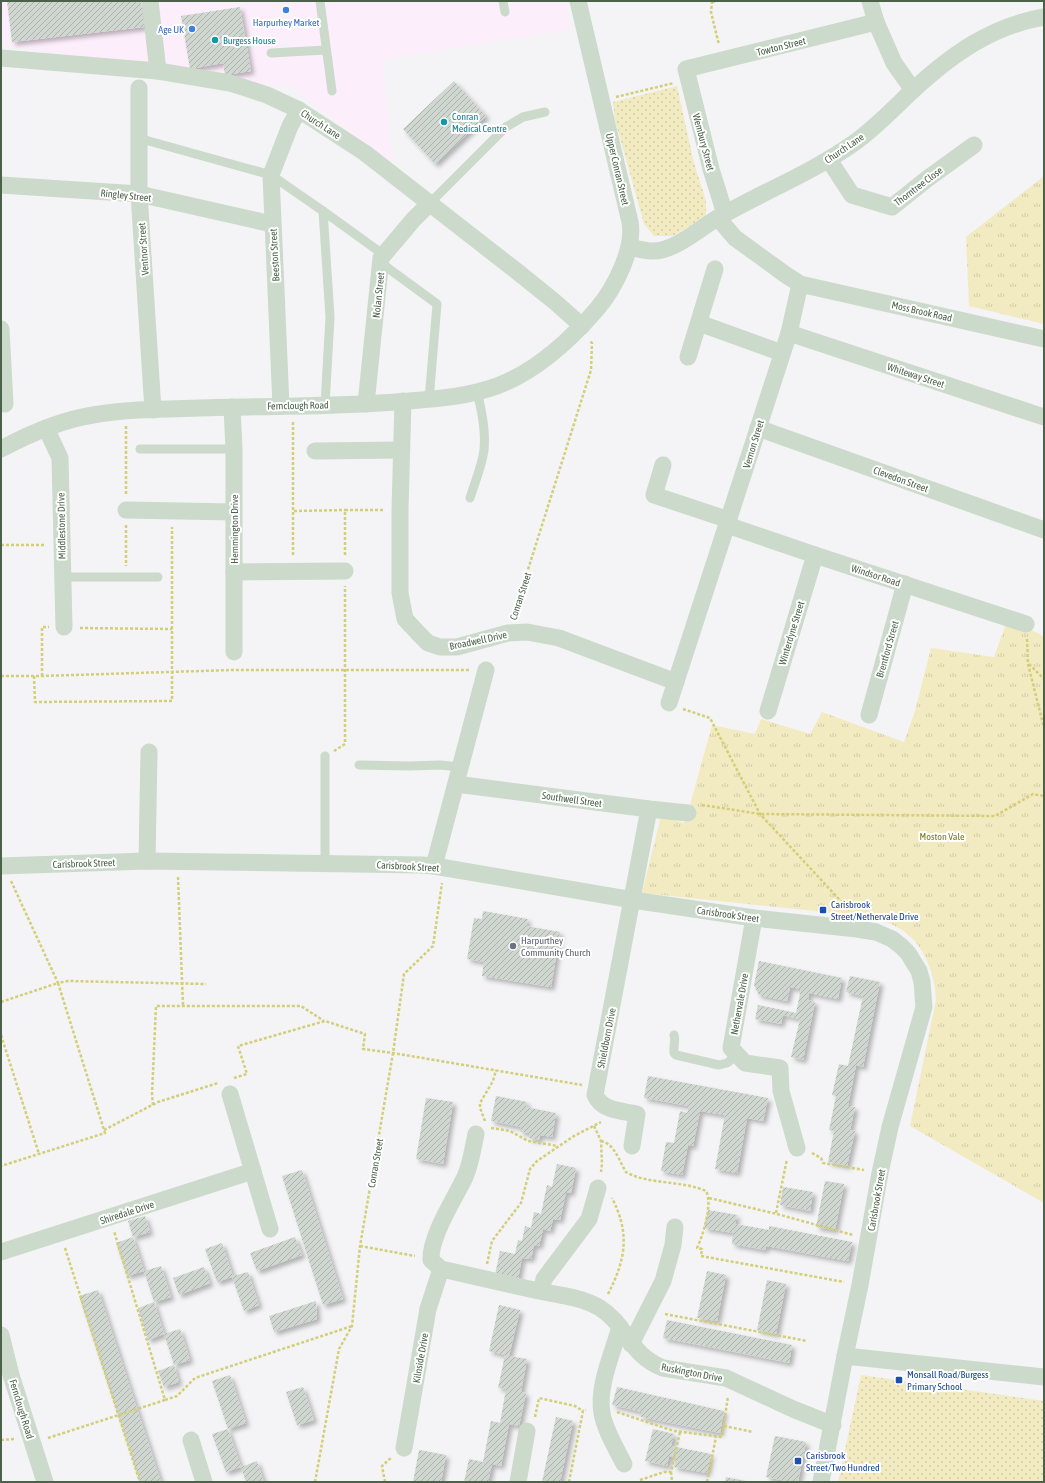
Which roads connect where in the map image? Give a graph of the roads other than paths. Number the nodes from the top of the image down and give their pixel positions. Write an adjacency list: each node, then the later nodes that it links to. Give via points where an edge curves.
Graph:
1 (150, 1): 12 (street)
2 (320, 1): 9 (lane)
3 (503, 1): 6 (lane)
4 (578, 1): 29 (street, Upper Conran Street, via 630,222 632,235)
5 (870, 1): 8 (street)
6 (504, 12)
7 (1044, 16): 15 (street, Church Lane, via 1003,27 975,42 943,64)
8 (876, 22): 13 (street, Towton Street, via 723,60); 15 (street, via 894,64)
9 (326, 50): 10 (lane); 16 (lane)
10 (271, 53)
11 (1, 58): 12 (street, Church Lane)
12 (158, 71): 17 (street, Church Lane, via 230,83 267,95)
13 (687, 74): 27 (street, Wembury Street)
14 (139, 88): 19 (street, Ventnor Street)
15 (913, 90): 21 (street, Church Lane, via 874,128)
16 (332, 91)
17 (298, 110): 22 (street, Beeston Street); 25 (street, Church Lane, via 365,153)
18 (545, 112): 25 (lane, via 523,117 506,127)
19 (138, 138): 22 (lane); 24 (street, Ventnor Street)
20 (974, 145): 21 (street, Thorntree Close, via 927,178 892,207 852,195)
21 (828, 160): 27 (street, Church Lane)
22 (271, 175): 26 (lane); 28 (street, Beeston Street)
23 (1, 185): 24 (street, Ringley Street)
24 (139, 194): 28 (street, Ringley Street); 48 (street, Ventnor Street)
25 (430, 203): 30 (street); 34 (street, Church Lane)
26 (323, 210): 30 (lane); 45 (lane, via 330,317)
27 (721, 216): 29 (street, Church Lane, via 664,250 654,252); 32 (street, via 735,238)
28 (272, 224): 46 (street, Beeston Street)
29 (629, 247): 34 (street, Upper Conran Street, via 613,287)
30 (382, 259): 41 (lane, via 437,304); 44 (street, Nolan Street)
31 (715, 269): 33 (street)
32 (800, 284): 36 (street, Vernon Street); 37 (street, Moss Brook Road)
33 (699, 323): 38 (street); 39 (street)
34 (582, 326): 40 (street, Fernclough Road, via 543,360 516,377)
35 (1, 329): 43 (street)
36 (789, 333): 38 (street, Vernon Street); 49 (street, Whiteway Street)
37 (1044, 339)
38 (782, 353): 51 (street, Vernon Street)
39 (688, 356)
40 (477, 392): 41 (street, Fernclough Road); 58 (lane, via 482,411 484,451)
41 (429, 400): 42 (street, Fernclough Road)
42 (403, 401): 44 (street, Fernclough Road); 56 (street, Broadwell Drive)
43 (5, 404)
44 (366, 404): 45 (street, Fernclough Road)
45 (325, 405): 46 (street, Fernclough Road)
46 (287, 406): 47 (street, Fernclough Road)
47 (232, 407): 48 (street, Fernclough Road); 54 (street, Hemmington Drive)
48 (153, 410): 50 (street, Fernclough Road, via 93,415)
49 (1044, 417)
50 (46, 428): 52 (street, Fernclough Road); 66 (street, Middlestone Drive, via 60,458)
51 (758, 428): 61 (street, Vernon Street); 62 (street, Clevedon Street)
52 (1, 449)
53 (140, 449): 54 (lane)
54 (234, 449): 60 (street, Hemmington Drive)
55 (315, 450): 56 (street)
56 (401, 450): 73 (street, Broadwell Drive, via 400,593 405,619 428,643 440,647 457,647 508,633 527,632 559,638)
57 (663, 465): 61 (street, Windsor Road, via 654,495)
58 (470, 498)
59 (126, 510): 60 (street)
60 (234, 512): 65 (street, Hemmington Drive)
61 (728, 522): 63 (street, Windsor Road); 73 (street, Vernon Street)
62 (1044, 530)
63 (815, 555): 68 (street, Windsor Road); 75 (street, Winterdyne Street)
64 (345, 571): 65 (street)
65 (234, 572): 71 (street, Hemmington Drive)
66 (62, 577): 67 (lane); 70 (street, Middlestone Drive)
67 (158, 577)
68 (905, 584): 69 (street, Windsor Road); 76 (street, Brentford Street)
69 (1026, 624)
70 (64, 627)
71 (234, 652)
72 (486, 670): 80 (street)
73 (676, 682): 74 (street, Vernon Street)
74 (669, 704)
75 (768, 711)
76 (869, 715)
77 (149, 752): 84 (street)
78 (325, 756): 85 (lane)
79 (360, 765): 80 (lane)
80 (460, 767): 81 (street)
81 (456, 784): 82 (street, Southwell Street); 87 (street)
82 (650, 809): 83 (street, Southwell Street); 88 (street, Shieldborn Drive)
83 (688, 813)
84 (147, 861): 85 (street, Carisbrook Street); 86 (street, Carisbrook Street)
85 (325, 863): 87 (street, Carisbrook Street)
86 (2, 866)
87 (434, 866): 88 (street, Carisbrook Street)
88 (633, 900): 89 (street, Carisbrook Street); 94 (street, Shieldborn Drive, via 595,1095 605,1107 637,1114)
89 (754, 918): 91 (street, Nethervale Drive, via 731,1048); 106 (street, Carisbrook Street, via 857,929 876,932 892,939 908,953 919,971 924,993 924,1007 880,1173)
90 (674, 1035): 91 (lane, via 673,1048 676,1055 719,1065 727,1063)
91 (737, 1055): 95 (street, via 745,1063 780,1068 781,1091)
92 (228, 1085): 96 (street)
93 (476, 1134): 101 (street, Kilnside Drive, via 466,1175 436,1237)
94 (632, 1146)
95 (797, 1148)
96 (253, 1172): 99 (street); 100 (street, Shiredale Drive)
97 (599, 1186): 102 (street, via 589,1219 544,1279)
98 (675, 1227): 105 (street, via 663,1281)
99 (270, 1229)
100 (1, 1252)
101 (434, 1261): 102 (street, Ruskington Drive, via 483,1279); 111 (street, Kilnside Drive)
102 (541, 1291): 103 (street, Ruskington Drive, via 586,1301 609,1314)
103 (620, 1327): 105 (street, Ruskington Drive); 112 (street, via 606,1373 601,1407)
104 (1, 1335): 113 (street, Fernclough Road)
105 (631, 1344): 108 (street, Ruskington Drive, via 646,1359 663,1368 731,1380)
106 (844, 1356): 107 (street); 108 (street, Carisbrook Street)
107 (1044, 1377)
108 (833, 1425): 116 (street, Carisbrook Street)
109 (526, 1431): 115 (street)
110 (191, 1440): 114 (street)
111 (404, 1448)
112 (616, 1457)
113 (45, 1482)
114 (204, 1482)
115 (518, 1482)
116 (822, 1482)

